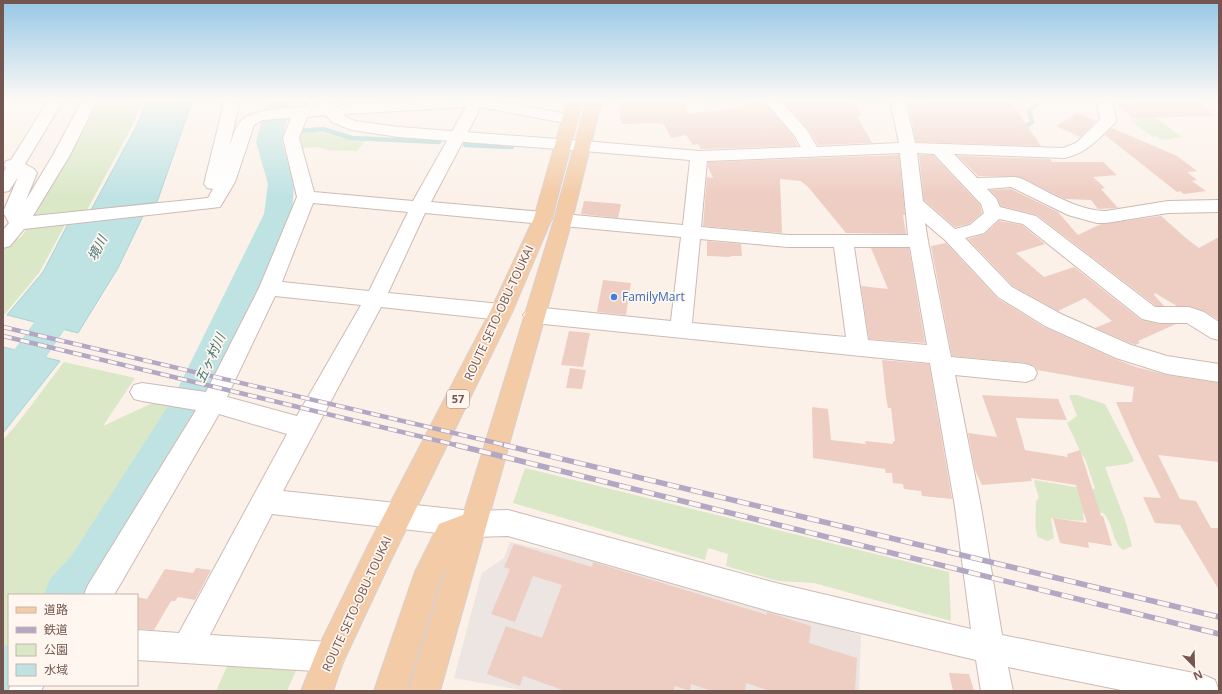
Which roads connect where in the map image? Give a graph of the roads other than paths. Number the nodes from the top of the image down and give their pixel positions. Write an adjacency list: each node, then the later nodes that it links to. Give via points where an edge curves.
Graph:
1 (34, 131): 19 (street)
2 (75, 131): 29 (street)
3 (226, 131): 23 (street, via 212,190)
4 (243, 131): 23 (street, via 226,182)
5 (293, 131): 22 (street, via 291,138)
6 (395, 131): 13 (street)
7 (461, 131): 13 (street)
8 (573, 131): 14 (main road, ROUTE SETO-OBU-TOUKAI / 57)
9 (580, 131): 14 (main road, ROUTE SETO-OBU-TOUKAI / 57)
10 (800, 131): 17 (street)
11 (904, 131): 15 (street)
12 (1097, 131): 16 (street, via 1082,146 1065,152)
13 (458, 137): 14 (street); 26 (street)
14 (573, 146): 18 (street); 28 (main road, ROUTE SETO-OBU-TOUKAI / 57)
15 (908, 148): 16 (street); 17 (street); 24 (street)
16 (939, 149): 20 (street)
17 (812, 151): 18 (street)
18 (699, 156): 30 (street)
19 (10, 164): 21 (street); 29 (street, via 28,173 12,212)
20 (974, 184): 25 (street, via 1014,182 1074,211 1097,217 1168,207); 27 (street, via 990,202)
21 (3, 187)
22 (306, 197): 26 (street); 35 (street)
23 (214, 203): 29 (street)
24 (914, 203): 31 (street); 33 (street)
25 (1219, 206)
26 (419, 207): 28 (street); 36 (street)
27 (992, 211): 31 (street, via 993,214 977,229); 40 (street, via 1029,220 1149,314 1159,317 1192,315)
28 (553, 219): 30 (street); 37 (main road, ROUTE SETO-OBU-TOUKAI / 57); 38 (main road, ROUTE SETO-OBU-TOUKAI / 57)
29 (19, 224): 34 (street)
30 (691, 232): 32 (street, via 788,241); 39 (street)
31 (952, 236): 44 (street, via 1004,292 1053,320 1124,352 1167,365)
32 (843, 241): 33 (street); 41 (street)
33 (918, 241): 42 (street)
34 (3, 242)
35 (269, 288): 36 (street); 46 (street)
36 (375, 299): 37 (street); 47 (street)
37 (501, 312): 49 (main road, ROUTE SETO-OBU-TOUKAI / 57)
38 (534, 315): 39 (street); 50 (main road, ROUTE SETO-OBU-TOUKAI / 57)
39 (681, 330): 41 (street)
40 (1219, 332)
41 (858, 347): 42 (street)
42 (940, 360): 43 (street); 53 (street, via 968,507)
43 (1026, 372)
44 (1219, 373)
45 (142, 392): 46 (street)
46 (212, 403): 47 (street); 51 (street)
47 (303, 428): 48 (street)
48 (265, 501): 49 (street); 54 (street)
49 (399, 515): 50 (street); 55 (main road, ROUTE SETO-OBU-TOUKAI / 57)
50 (472, 524): 53 (street, via 508,523 776,598); 57 (main road, via 449,533 429,572); 58 (main road, ROUTE SETO-OBU-TOUKAI / 57)
51 (99, 594)
52 (138, 645): 54 (street)
53 (989, 648): 59 (street); 60 (street)
54 (187, 649): 55 (street)
55 (330, 657): 56 (main road, ROUTE SETO-OBU-TOUKAI / 57)
56 (317, 691)
57 (390, 691)
58 (424, 691)
59 (997, 691)
60 (1204, 691)

